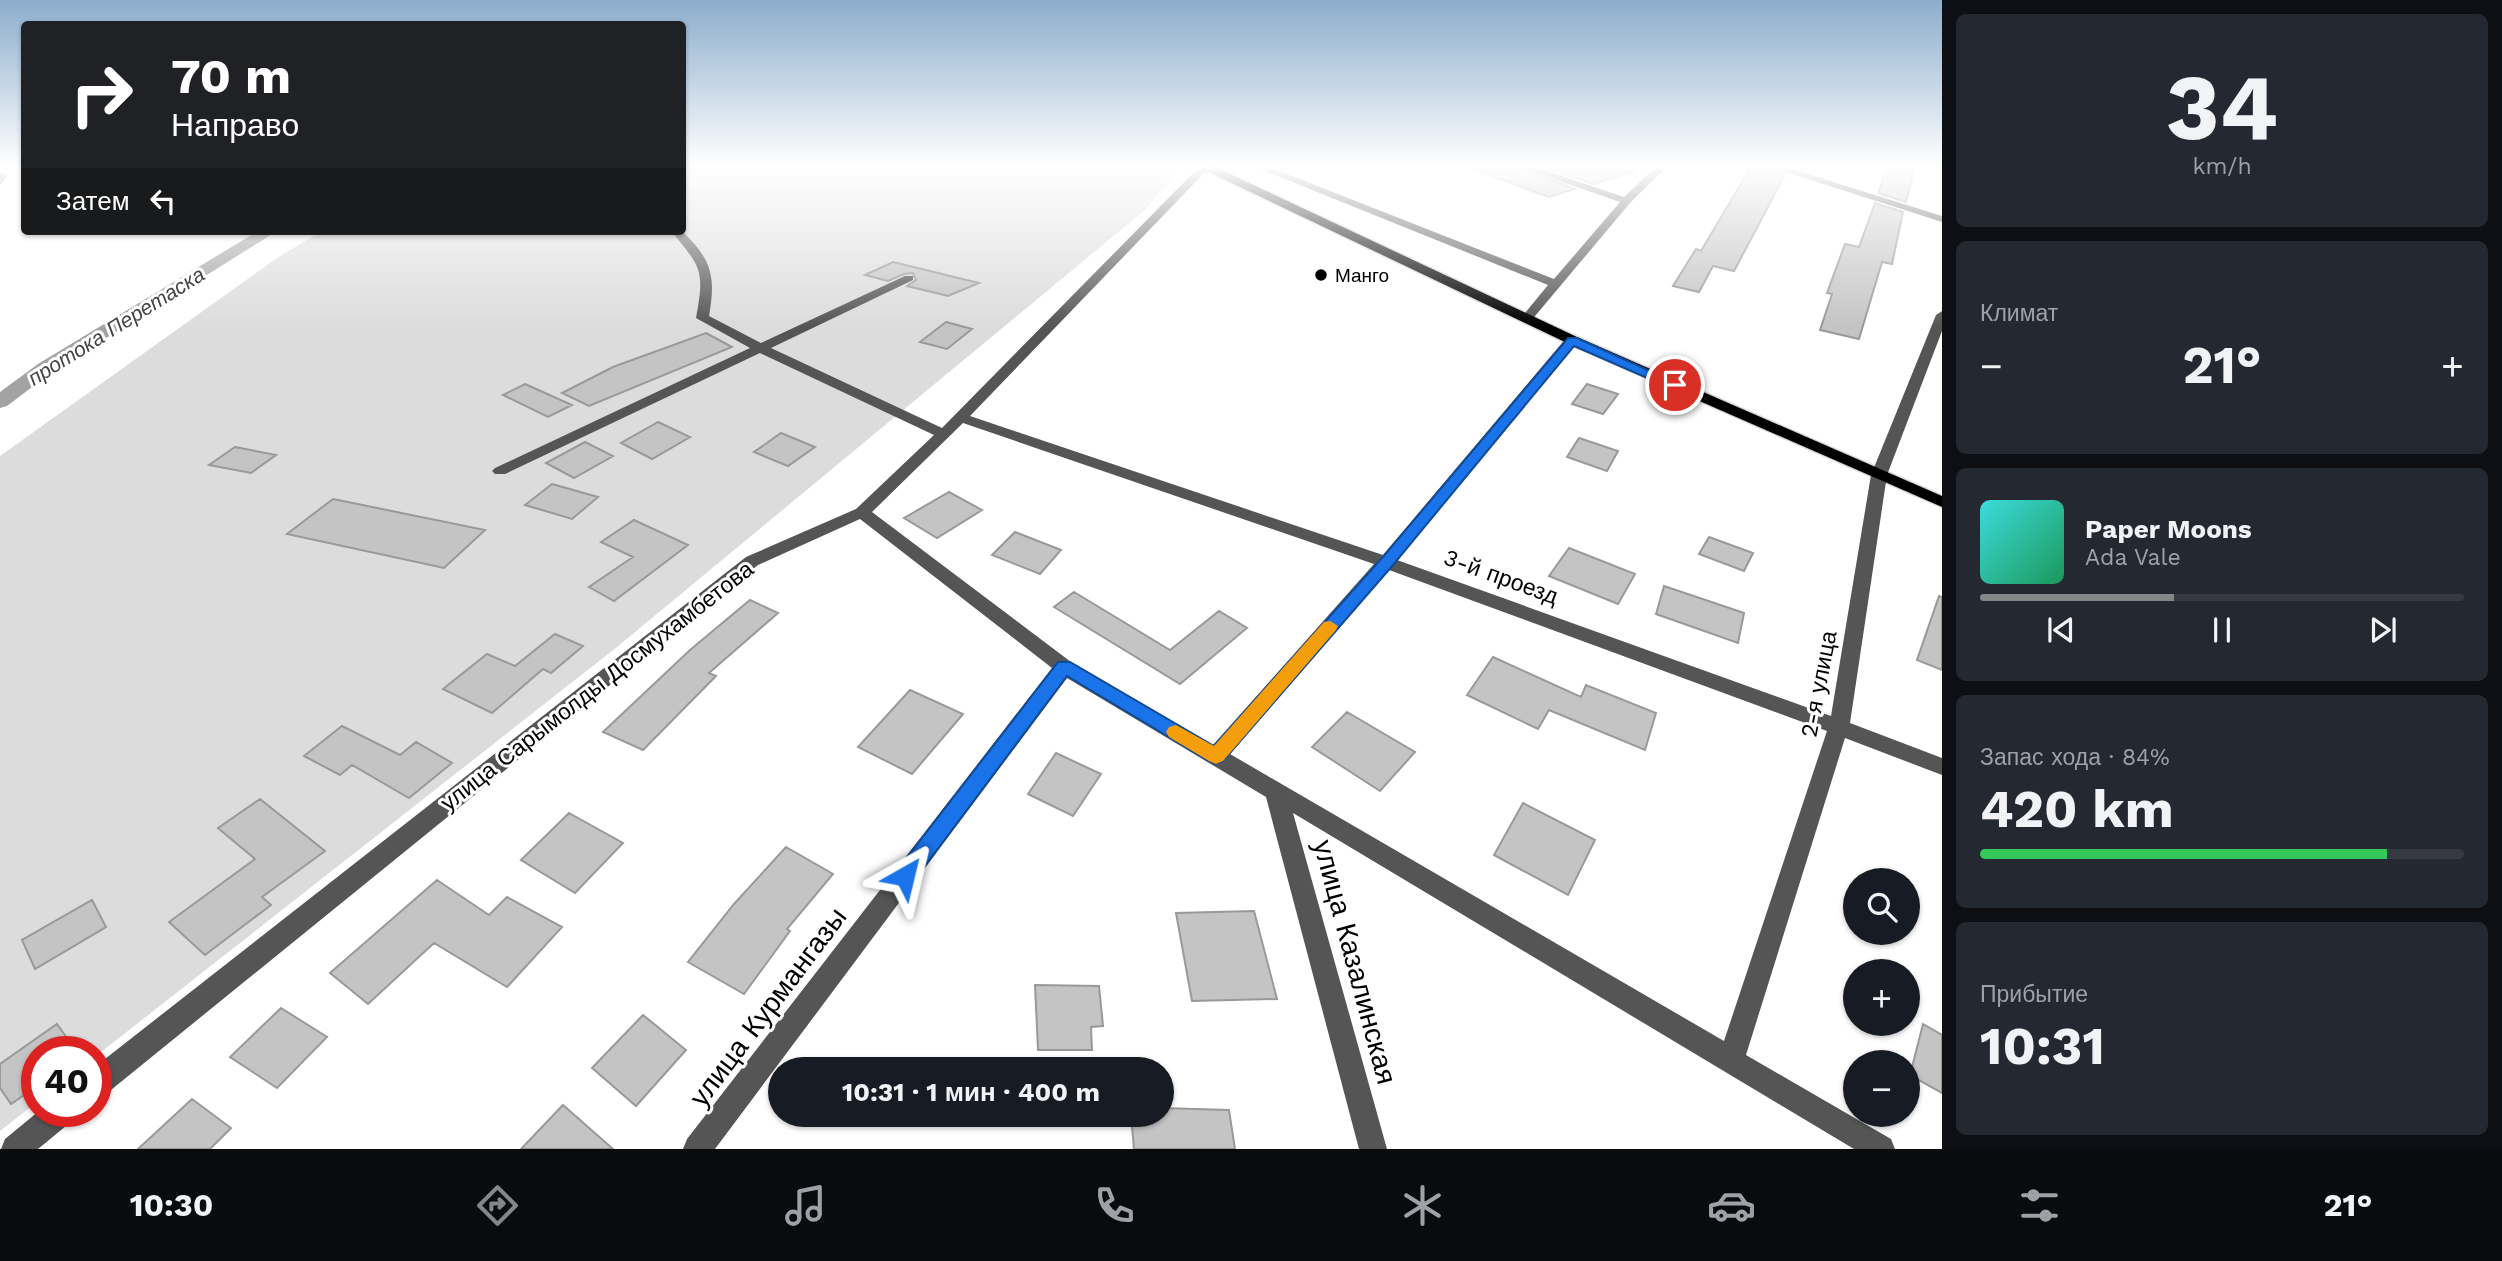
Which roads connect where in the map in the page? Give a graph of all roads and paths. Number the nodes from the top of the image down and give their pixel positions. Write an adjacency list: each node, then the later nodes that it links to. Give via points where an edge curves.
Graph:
1 (1154, 219): 12 (street, улица Сарымолды Досмухамбетова)
2 (1316, 219): 9 (main road)
3 (1390, 219): 7 (street)
4 (1611, 219): 7 (street)
5 (680, 235): 11 (street, via 699,252 708,286 702,318)
6 (909, 278): 11 (street)
7 (1556, 284): 9 (street)
8 (1942, 314): 15 (street, 2-я улица)
9 (1526, 319): 10 (main road)
10 (1572, 340): 15 (main road); 18 (street)
11 (760, 348): 13 (street); 14 (street)
12 (960, 417): 13 (street, улица Сарымолды Досмухамбетова); 18 (street, 3-й проезд)
13 (944, 434): 17 (street, улица Сарымолды Досмухамбетова)
14 (500, 471)
15 (1879, 475): 16 (main road); 20 (street, 2-я улица)
16 (1942, 502)
17 (862, 512): 19 (street); 25 (street, улица Сарымолды Досмухамбетова, via 752,561)
18 (1387, 561): 20 (street, 3-й проезд); 21 (street)
19 (1064, 667): 21 (street); 28 (street, улица Курмангазы)
20 (1839, 726): 22 (street, 3-й проезд); 24 (street, 2-я улица)
21 (1216, 756): 23 (street)
22 (1942, 767)
23 (1276, 792): 24 (street); 29 (street, улица Казалинская)
24 (1731, 1060): 30 (street)
25 (112, 1071)
26 (42, 1127): 27 (street)
27 (15, 1149)
28 (697, 1149)
29 (1373, 1149)
30 (1881, 1149)

